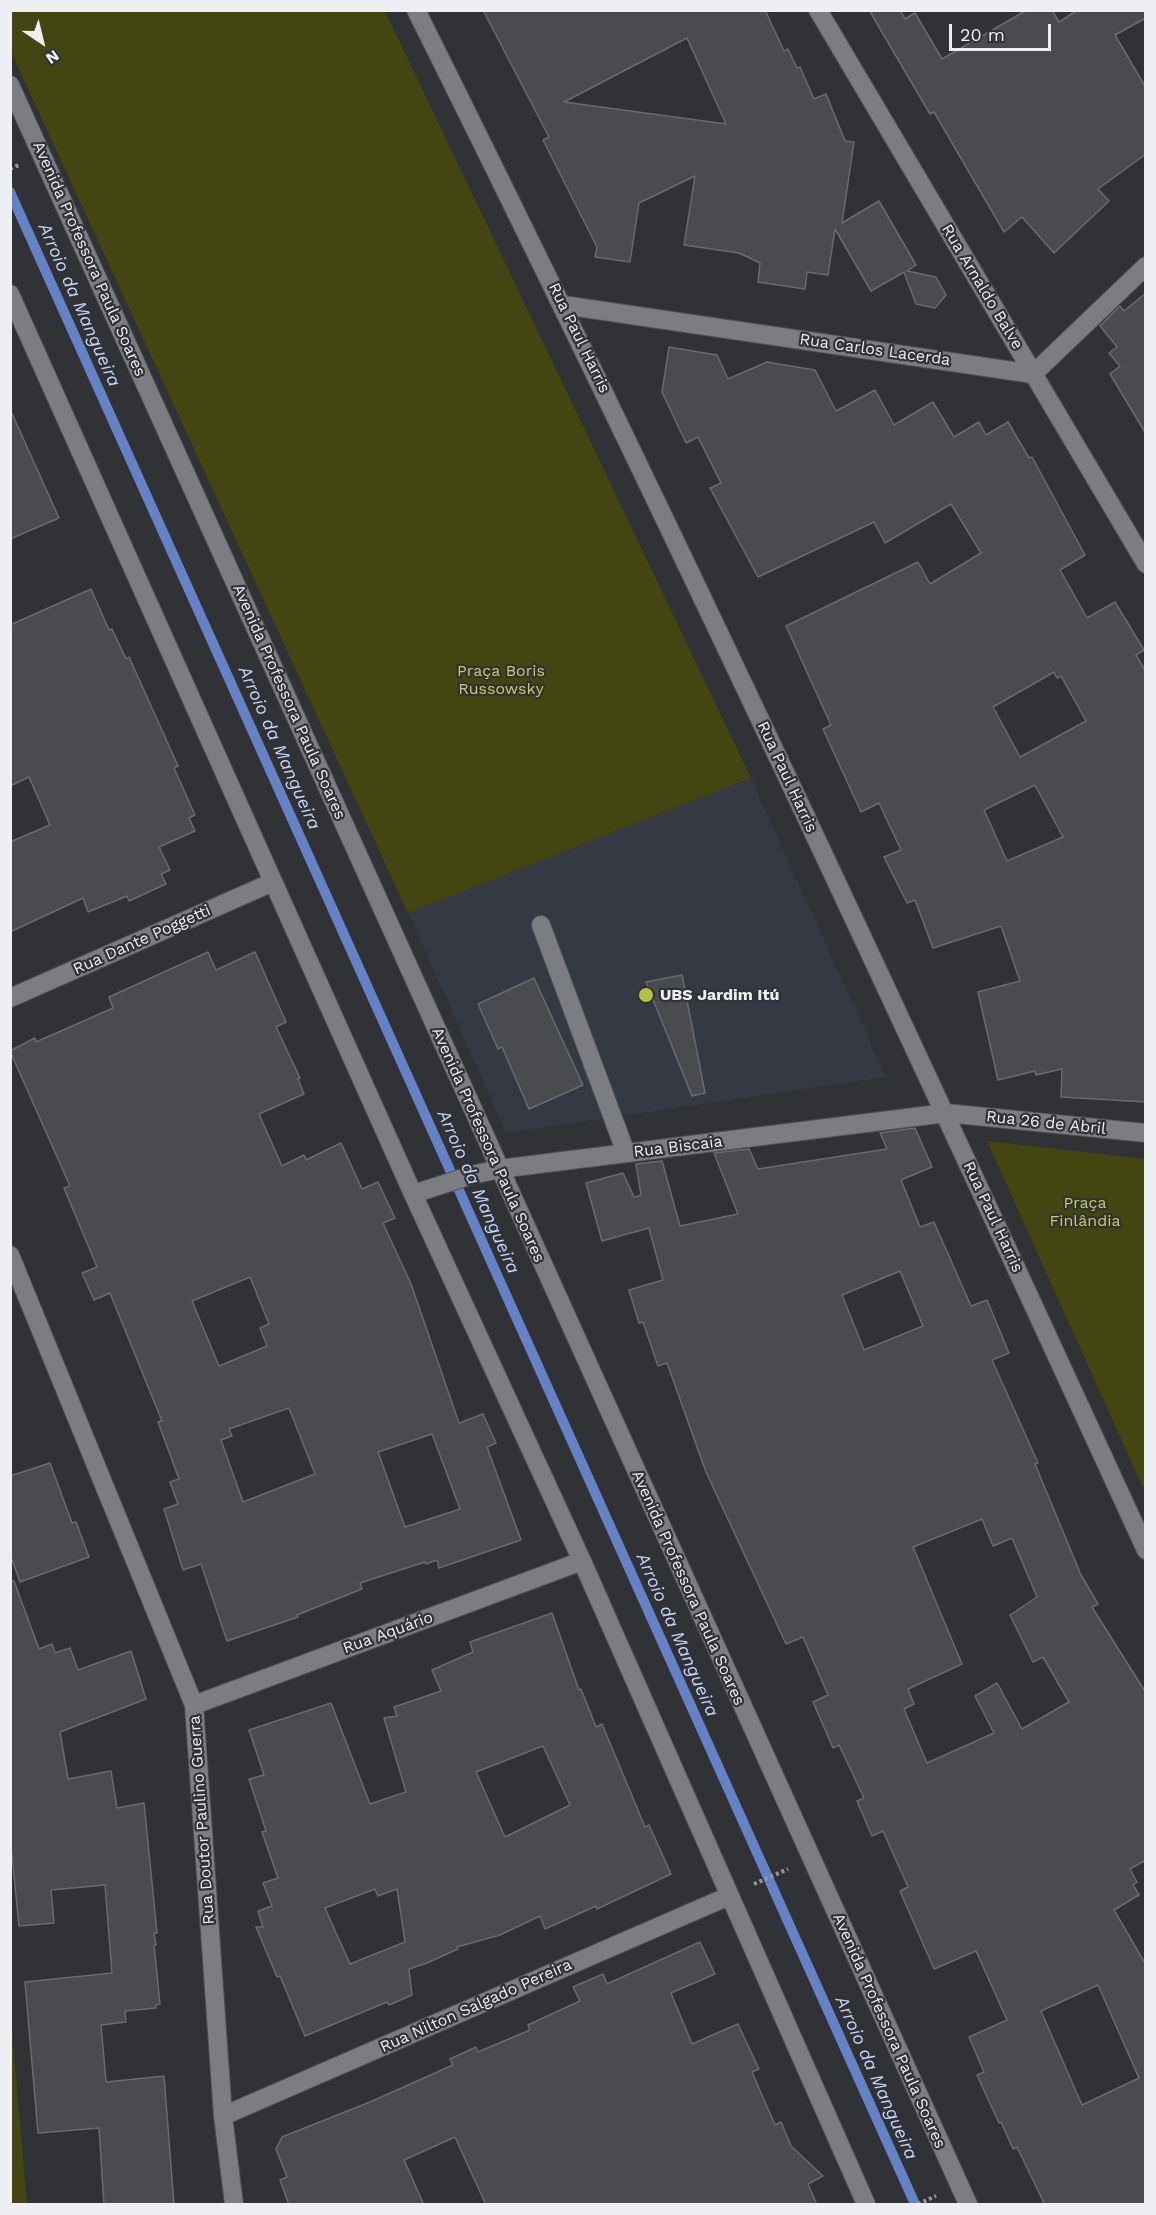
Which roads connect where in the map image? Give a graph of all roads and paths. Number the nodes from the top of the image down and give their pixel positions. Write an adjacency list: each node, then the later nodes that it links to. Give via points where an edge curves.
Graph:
1 (416, 10): 6 (street, Rua Paul Harris)
2 (818, 10): 7 (street, Rua Arnaldo Balve)
3 (10, 85): 15 (street, Avenida Professora Paula Soares)
4 (1146, 267): 7 (street)
5 (10, 294): 9 (street)
6 (563, 305): 7 (street, Rua Carlos Lacerda); 12 (street, Rua Paul Harris)
7 (1033, 374): 8 (street, Rua Arnaldo Balve)
8 (1146, 564)
9 (273, 882): 11 (street, Rua Dante Poggetti); 16 (street)
10 (541, 925): 14 (street)
11 (10, 998)
12 (945, 1113): 13 (street, Rua 26 de Abril); 14 (street, Rua Biscaia); 18 (street, Rua Paul Harris)
13 (1146, 1133)
14 (626, 1154): 15 (street, Rua Biscaia)
15 (499, 1169): 16 (street, Rua Biscaia); 29 (street, Avenida Professora Paula Soares)
16 (413, 1194): 19 (street)
17 (10, 1255): 20 (street, Rua Doutor Paulino Guerra)
18 (1146, 1550)
19 (582, 1561): 20 (street, Rua Aquário); 23 (street)
20 (194, 1705): 24 (street, Rua Doutor Paulino Guerra)
21 (794, 1866): 22 (path)
22 (747, 1887)
23 (729, 1896): 24 (street, Rua Nilton Salgado Pereira); 27 (street)
24 (223, 2116): 26 (street, Rua Doutor Paulino Guerra)
25 (944, 2193): 28 (path)
26 (234, 2205)
27 (866, 2205)
28 (918, 2205)
29 (968, 2205)

